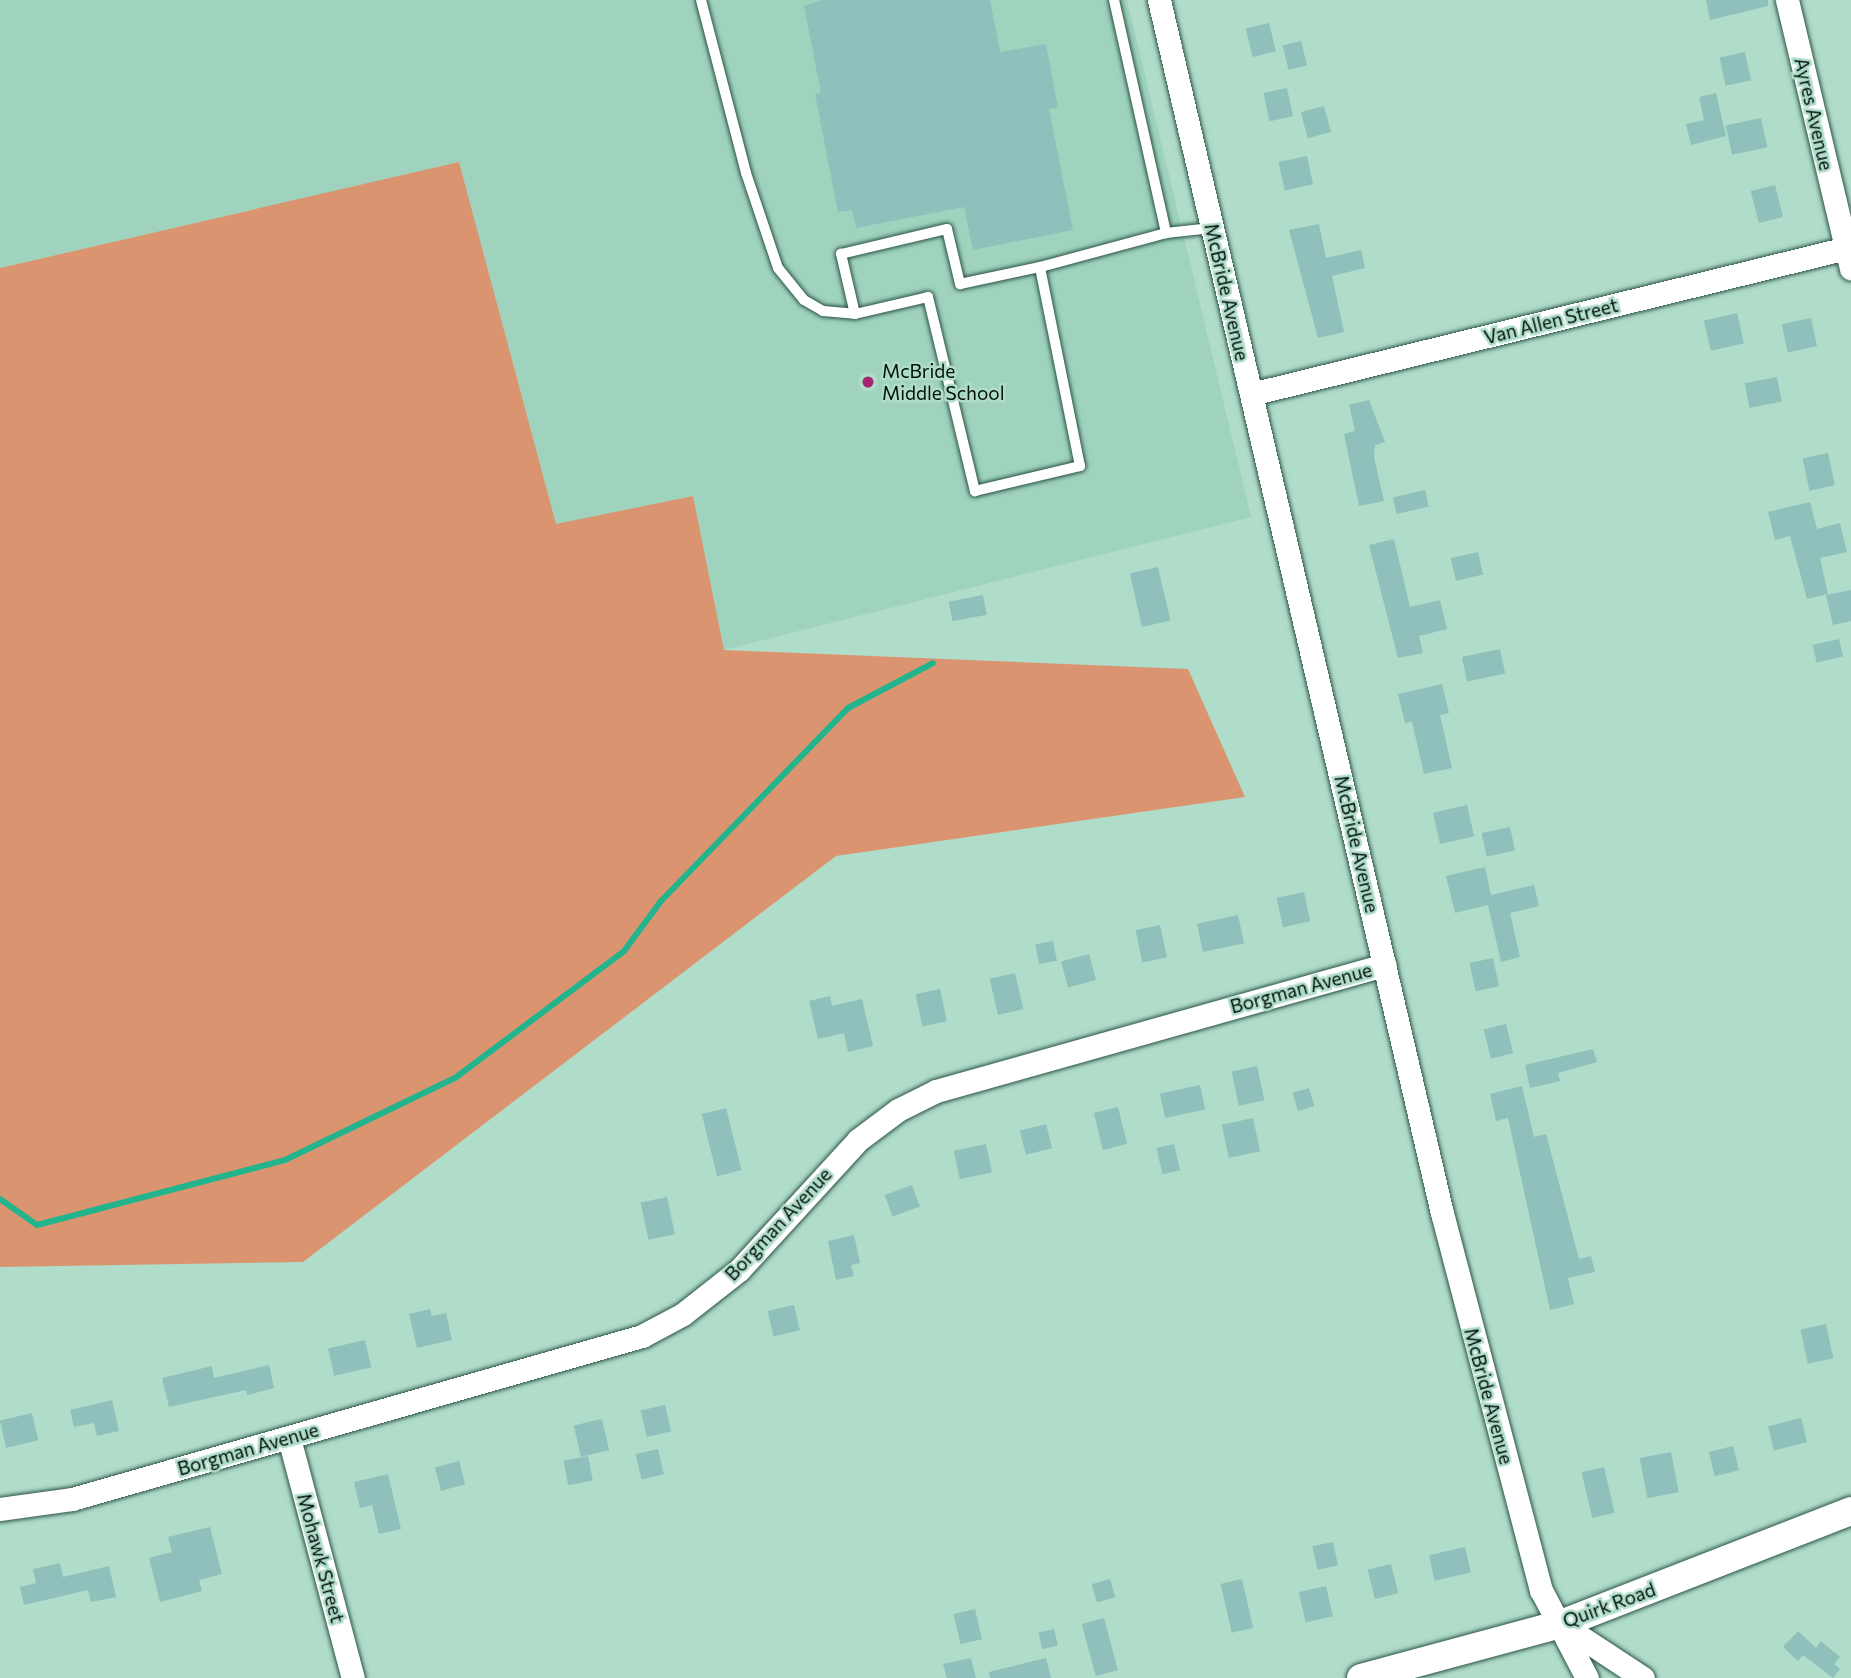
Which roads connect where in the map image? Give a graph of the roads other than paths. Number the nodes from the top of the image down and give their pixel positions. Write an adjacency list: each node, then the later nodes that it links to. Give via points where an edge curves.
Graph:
1 (701, 0): 9 (lane, via 746,173 778,268 804,300 823,311)
2 (1114, 0): 6 (lane)
3 (1159, 0): 5 (street, McBride Avenue)
4 (1787, 0): 7 (street, Ayres Avenue)
5 (1212, 228): 6 (lane); 10 (street, McBride Avenue)
6 (1166, 233): 8 (lane)
7 (1849, 254): 10 (street, Van Allen Street)
8 (1040, 267): 9 (lane, via 960,284 947,229 841,254); 9 (lane, via 1080,466 975,491 928,297)
9 (855, 314)
10 (1251, 394): 11 (street, McBride Avenue)
11 (1385, 965): 12 (street, Borgman Avenue, via 936,1091 898,1110 858,1140 739,1270 663,1326 620,1343); 15 (street, McBride Avenue, via 1488,1394 1541,1590)
12 (289, 1438): 13 (street, Borgman Avenue, via 72,1499); 17 (street, Mohawk Street)
13 (0, 1509)
14 (1851, 1511): 15 (street, Quirk Road)
15 (1561, 1624): 16 (street, Quirk Road); 19 (street, McBride Avenue); 20 (street)
16 (1405, 1672): 18 (street, Quirk Road)
17 (353, 1678)
18 (1360, 1678)
19 (1587, 1678)
20 (1643, 1678)

